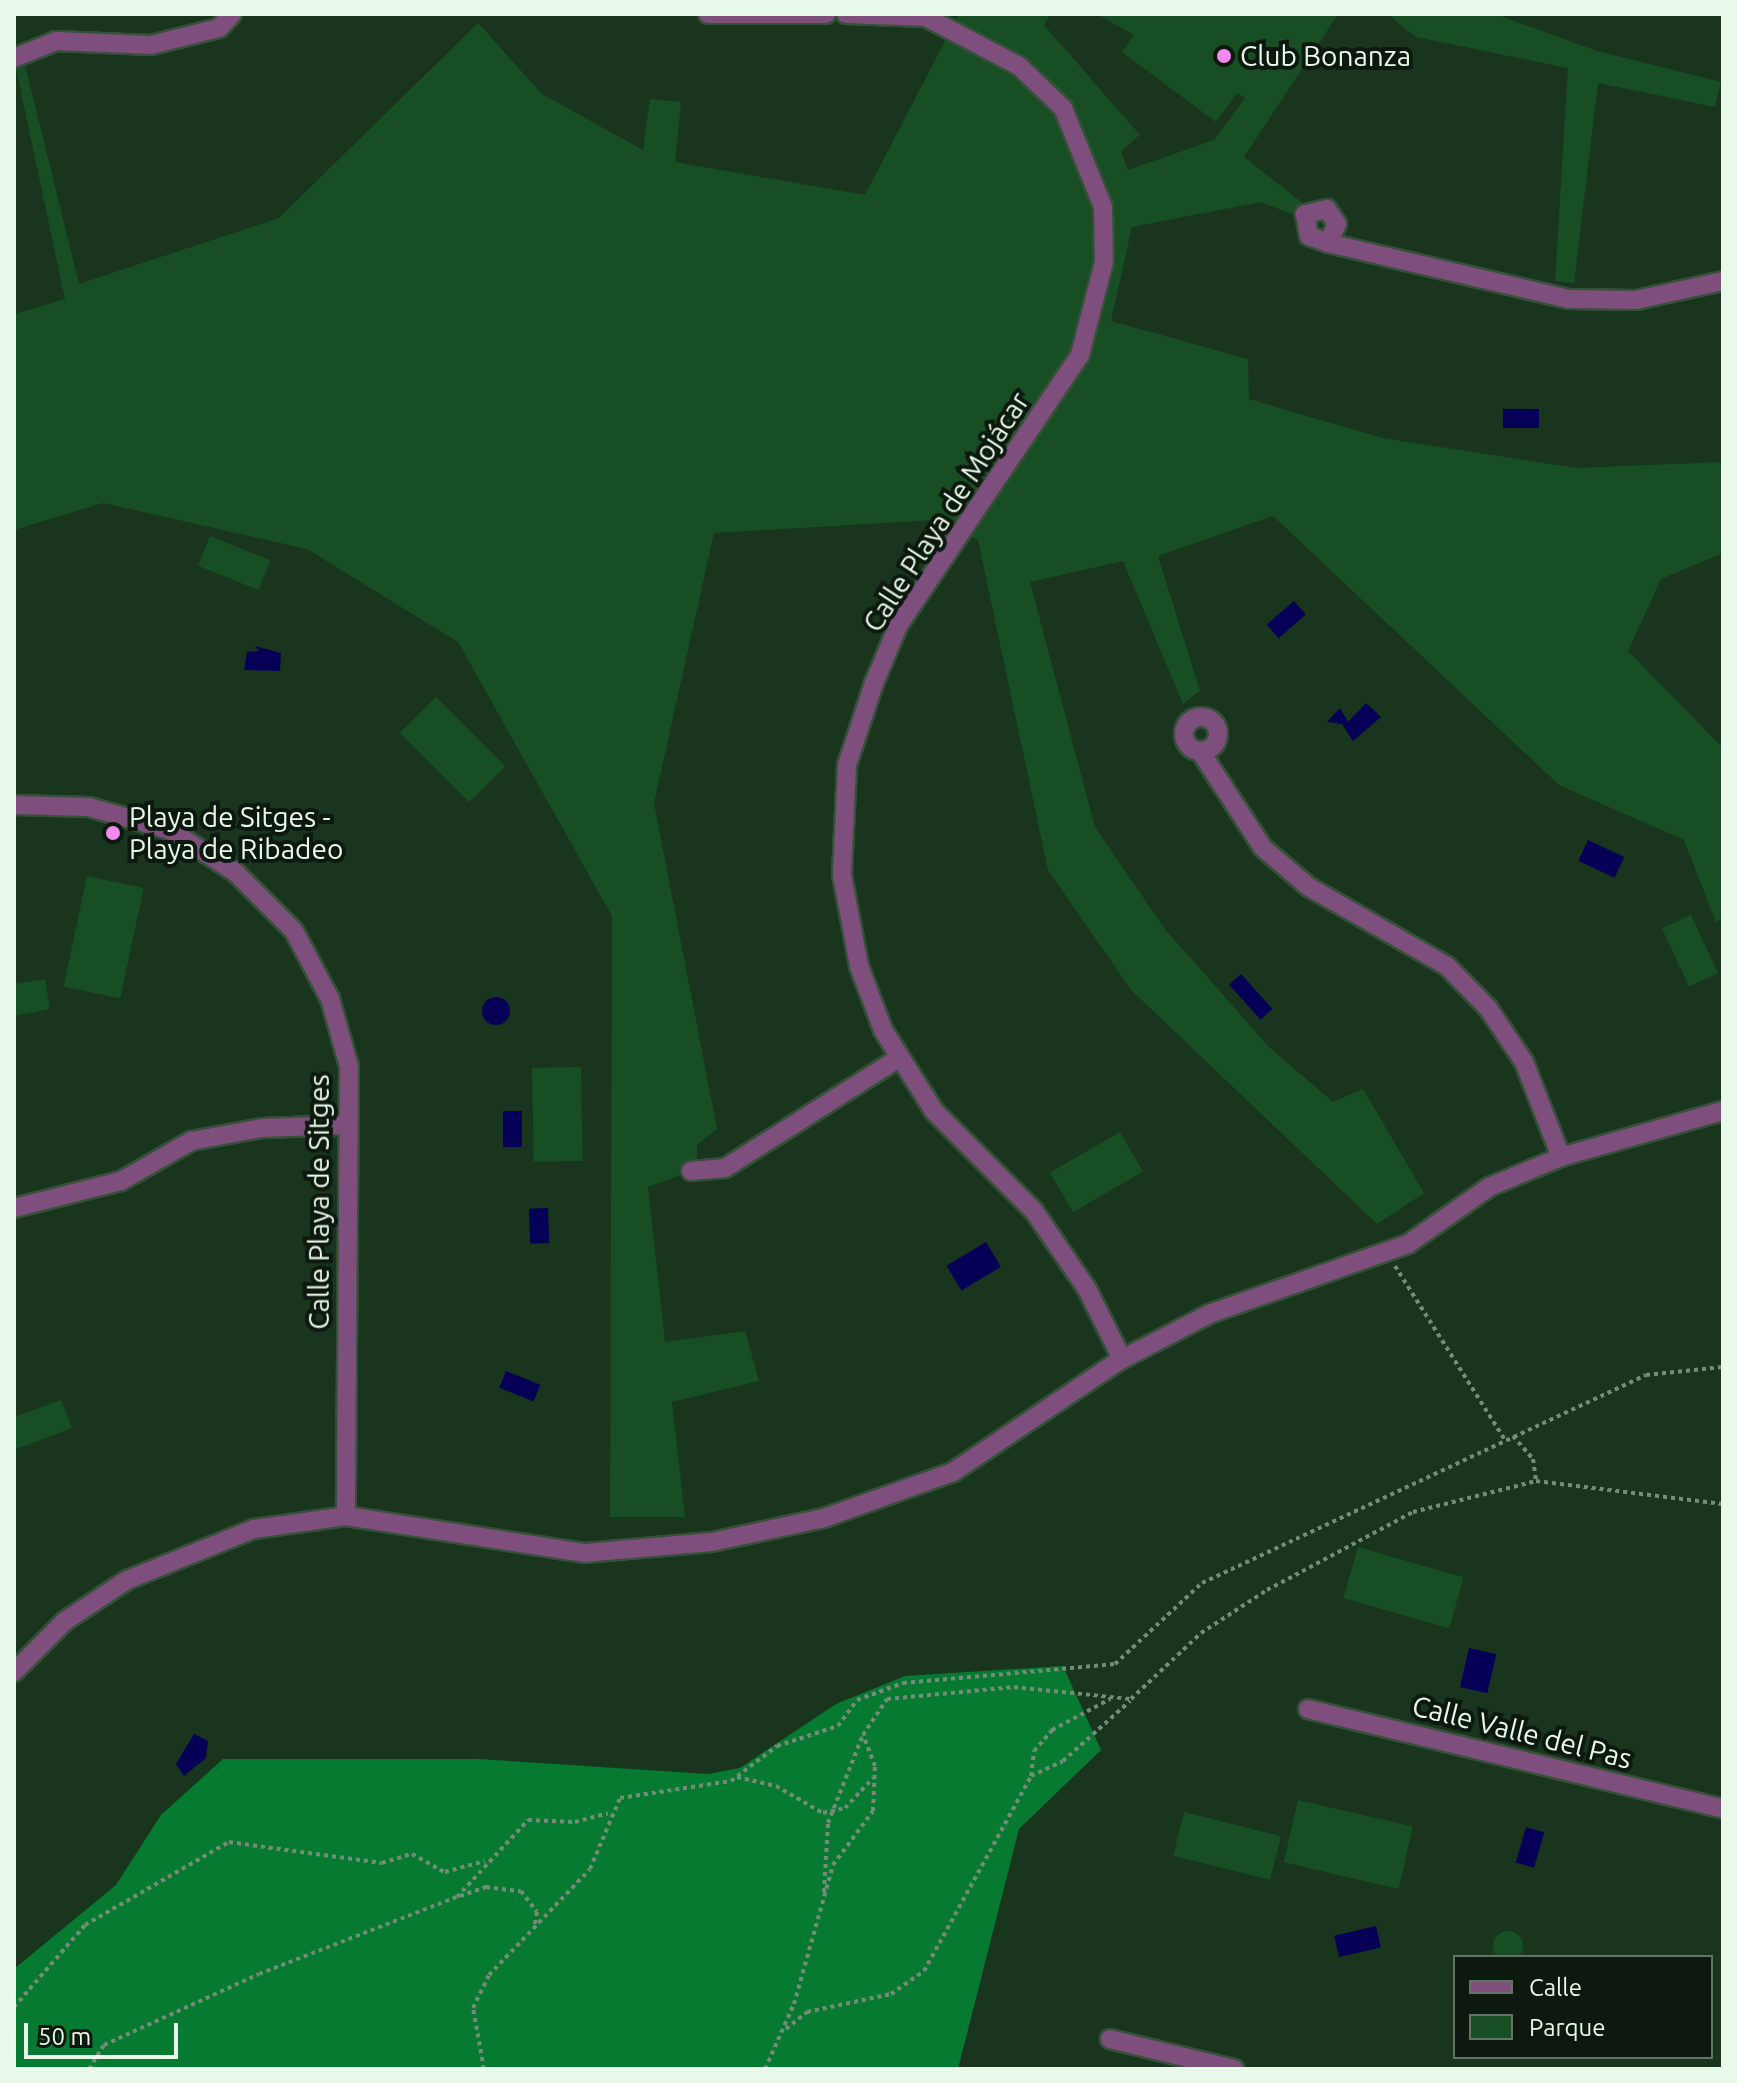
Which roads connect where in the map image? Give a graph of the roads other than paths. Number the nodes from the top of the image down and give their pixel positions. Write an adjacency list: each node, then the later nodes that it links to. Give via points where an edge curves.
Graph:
1 (232, 14): 5 (street, via 219,28 151,45 56,41)
2 (708, 14): 3 (street)
3 (826, 14)
4 (846, 14): 10 (street, Calle Playa de Mojácar, via 926,17 1019,66 1063,108 1103,207 1104,262 1080,355 898,626 847,765 842,875 859,966)
5 (14, 58)
6 (1328, 243): 7 (street, via 1569,299 1636,300)
7 (1723, 281)
8 (1202, 754): 13 (street, via 1263,848 1309,887 1447,966 1488,1008 1524,1062)
9 (14, 805): 12 (street, Calle Playa de Sitges, via 89,807 170,830 235,872 294,931 330,999 349,1066)
10 (899, 1058): 14 (street, via 725,1168); 16 (street, Calle Playa de Mojácar, via 934,1111 1034,1211 1087,1289)
11 (1723, 1111): 13 (street)
12 (348, 1125): 15 (street, via 262,1128 191,1141 121,1181); 17 (street, Calle Playa de Sitges)
13 (1561, 1157): 16 (street, via 1489,1187 1387,1253 1209,1314)
14 (691, 1171)
15 (14, 1208)
16 (1122, 1359): 17 (street, via 953,1472 824,1518 712,1542 585,1553)
17 (346, 1516): 18 (street, via 254,1529 127,1580 65,1621)
18 (14, 1672)
19 (1308, 1709): 20 (street, Calle Valle del Pas)
20 (1723, 1809)
21 (1110, 2039): 22 (street)
22 (1234, 2069)

